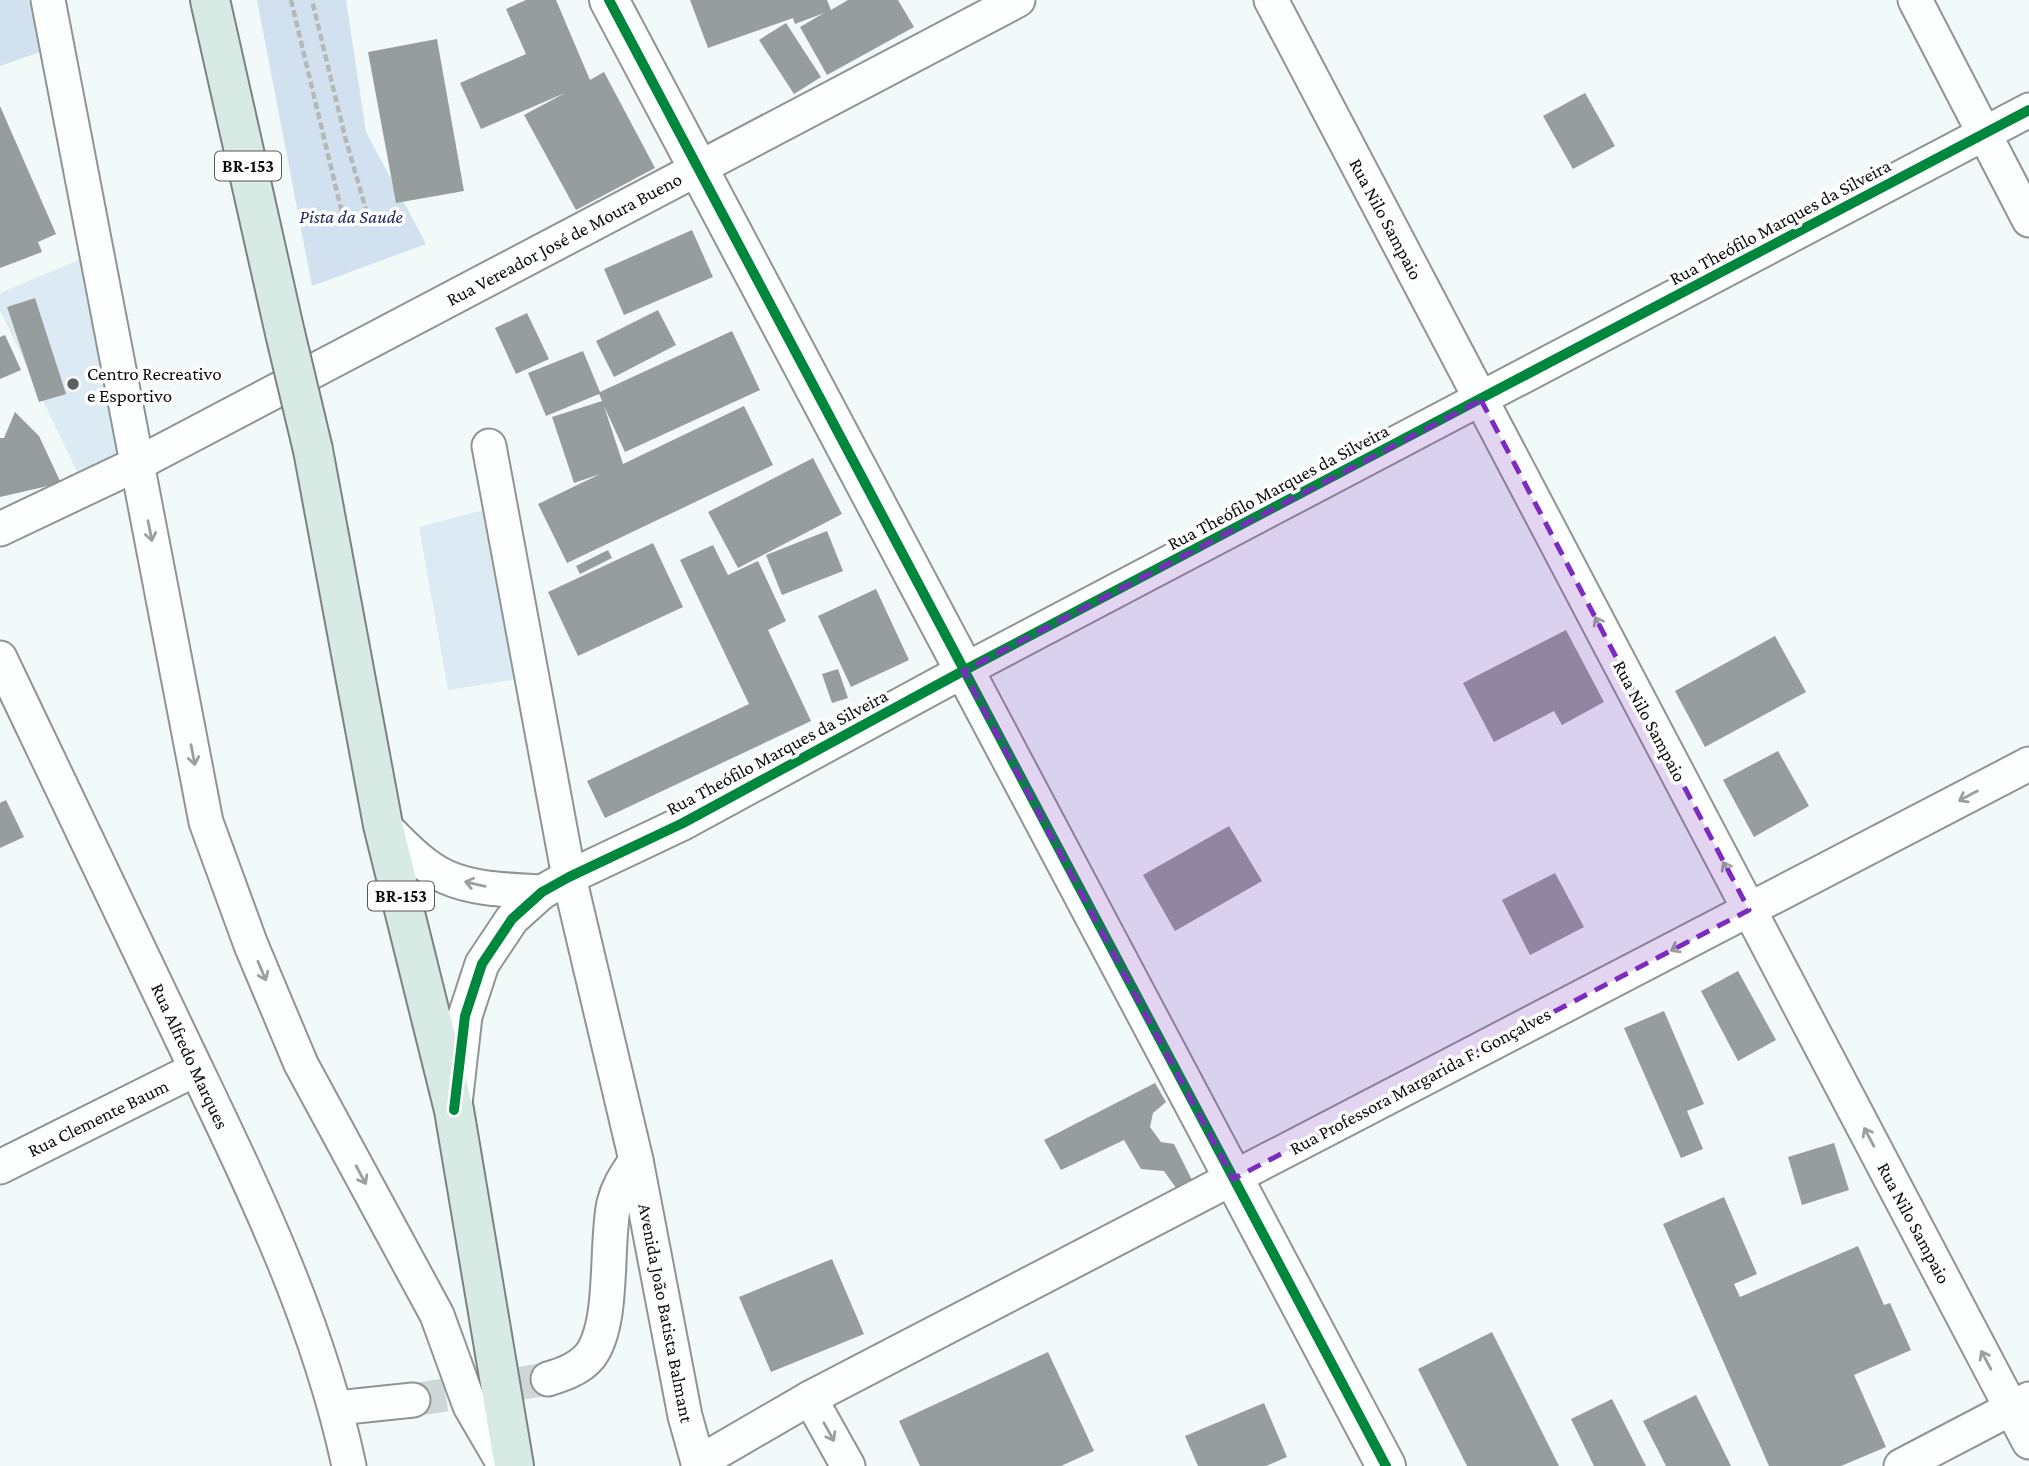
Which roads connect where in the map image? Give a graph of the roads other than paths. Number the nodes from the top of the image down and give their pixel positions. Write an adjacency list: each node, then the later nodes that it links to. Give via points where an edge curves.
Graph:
1 (48, 0): 13 (street)
2 (210, 0): 18 (highway, BR-153, bridge, via 313,450)
3 (609, 0): 9 (street)
4 (1018, 0): 9 (street, Rua Vereador José de Moura Bueno)
5 (1271, 0): 11 (street, Rua Nilo Sampaio)
6 (1915, 0): 8 (street)
7 (2029, 110): 8 (street, Rua Theófilo Marques da Silveira)
8 (1986, 133): 10 (street); 11 (street, Rua Theófilo Marques da Silveira)
9 (696, 168): 13 (street, Rua Vereador José de Moura Bueno); 16 (street)
10 (2029, 220)
11 (1481, 400): 16 (street, Rua Theófilo Marques da Silveira); 20 (street, Rua Nilo Sampaio, one-way to 11)
12 (489, 446): 19 (street, Avenida João Batista Balmant)
13 (137, 464): 14 (street, Rua Vereador José de Moura Bueno); 34 (street, one-way to 34, via 206,822 246,933 301,1064 437,1315 470,1406)
14 (0, 529)
15 (0, 658): 21 (street, Rua Alfredo Marques)
16 (963, 671): 19 (street, Rua Theófilo Marques da Silveira, via 683,823); 25 (street)
17 (2029, 764): 20 (street, Rua Professora Margarida F. Gonçalves, one-way to 20)
18 (383, 825): 19 (street, one-way to 18, via 479,886 446,877); 22 (highway, BR-153)
19 (556, 885): 22 (street, via 512,919 482,964 466,1016); 23 (street, Avenida João Batista Balmant)
20 (1749, 910): 25 (street, Rua Professora Margarida F. Gonçalves, one-way to 25); 29 (street, Rua Nilo Sampaio, one-way to 20)
21 (196, 1069): 24 (street, Rua Clemente Baum); 30 (street, Rua Alfredo Marques, via 274,1236 309,1321)
22 (454, 1110): 35 (highway, BR-153)
23 (636, 1160): 26 (street, via 620,1184 614,1204 599,1340 578,1366); 32 (street, Avenida João Batista Balmant, via 685,1416)
24 (0, 1167)
25 (1233, 1178): 27 (street, Rua Professora Margarida F. Gonçalves); 37 (street)
26 (548, 1379)
27 (810, 1398): 32 (street, Rua Professora Margarida F. Gonçalves); 36 (street, one-way to 36)
28 (413, 1401): 30 (street)
29 (2020, 1404): 31 (street, Rua Nilo Sampaio); 38 (street)
30 (337, 1408): 33 (street, Rua Alfredo Marques)
31 (2029, 1442)
32 (699, 1464)
33 (349, 1466)
34 (505, 1466)
35 (514, 1466)
36 (848, 1466)
37 (1386, 1466)
38 (1901, 1466)

